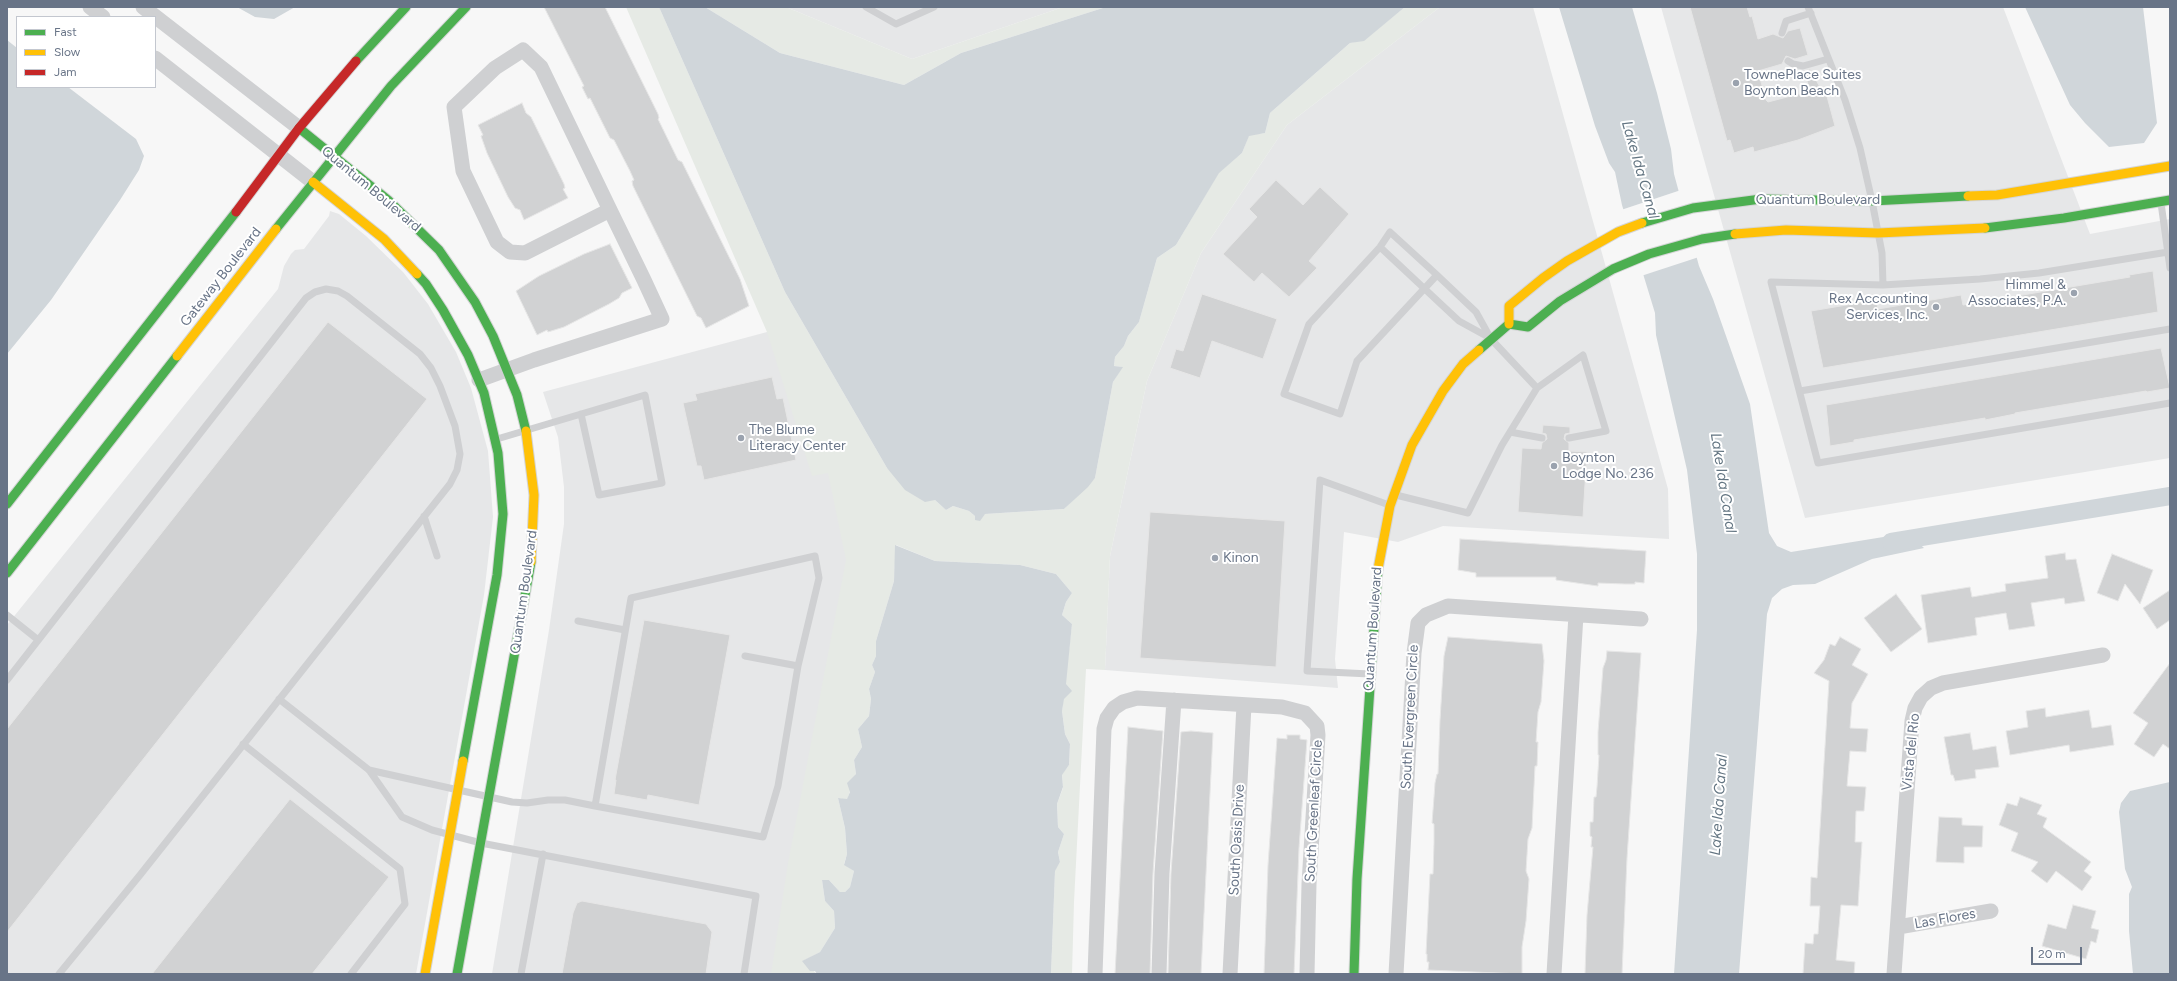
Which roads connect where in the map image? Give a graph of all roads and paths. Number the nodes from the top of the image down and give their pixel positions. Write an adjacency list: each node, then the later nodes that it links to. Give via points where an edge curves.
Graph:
1 (90, 7): 8 (street)
2 (143, 7): 9 (street, Quantum Boulevard)
3 (406, 7): 15 (street, Gateway Boulevard)
4 (466, 7): 17 (street, Gateway Boulevard, via 391,86)
5 (866, 7): 6 (lane, via 896,24)
6 (934, 7)
7 (1809, 10): 11 (lane, via 1786,21); 13 (lane)
8 (102, 16)
9 (155, 16)
10 (156, 17): 15 (street, Quantum Boulevard)
11 (1782, 33)
12 (156, 59): 16 (street, Quantum Boulevard)
13 (1828, 59): 14 (lane, via 1803,66); 21 (lane, via 1845,100 1862,155)
14 (1788, 61)
15 (299, 128): 16 (street, Gateway Boulevard); 17 (street, Quantum Boulevard)
16 (279, 156): 19 (street, Quantum Boulevard); 45 (street, Gateway Boulevard)
17 (333, 156): 19 (street, Gateway Boulevard); 33 (street, Quantum Boulevard, via 388,200 439,250 475,302)
18 (2170, 166): 21 (street, Quantum Boulevard, via 1997,195)
19 (313, 182): 34 (street, Quantum Boulevard, via 384,239 426,284 457,333); 49 (street, Gateway Boulevard)
20 (2165, 200): 23 (street, via 2064,218 1973,229); 25 (lane)
21 (1872, 201): 23 (lane); 30 (street, Quantum Boulevard, via 1761,199 1709,205 1640,224 1604,239 1543,278 1509,306)
22 (610, 210): 22 (street, via 541,67 523,50 495,68 454,107 463,171 497,242 510,252 525,253); 33 (street, via 662,319)
23 (1878, 233): 28 (lane, via 1882,253); 30 (street, via 1786,230 1717,236 1679,244 1613,269 1560,301 1528,326)
24 (1380, 247): 27 (lane, via 1390,232); 29 (lane); 29 (lane, via 1309,324 1284,394 1340,414 1358,361)
25 (2168, 252): 26 (lane); 28 (lane, via 1980,280)
26 (2170, 268)
27 (1437, 275): 29 (lane); 32 (lane, via 1476,312)
28 (1883, 285): 36 (lane, via 1771,282)
29 (1424, 289): 32 (lane, via 1464,324)
30 (1509, 324): 32 (street, Quantum Boulevard)
31 (2170, 329): 36 (lane)
32 (1491, 339): 35 (lane); 44 (street, Quantum Boulevard, via 1464,364 1443,391 1412,445)
33 (508, 370): 34 (street); 39 (street, Quantum Boulevard)
34 (479, 380): 43 (street, Quantum Boulevard)
35 (1537, 388): 40 (lane); 42 (lane, via 1583,355 1606,431)
36 (1800, 391): 37 (lane, via 1818,462)
37 (2170, 403)
38 (581, 414): 38 (lane, via 645,395 662,483 599,495); 39 (lane)
39 (526, 431): 43 (lane); 67 (street, Quantum Boulevard, via 534,495 532,548)
40 (1510, 432): 41 (lane); 44 (lane, via 1468,513)
41 (1542, 438)
42 (1569, 438)
43 (496, 440): 66 (street, Quantum Boulevard, via 502,484 501,544)
44 (1393, 495): 46 (street, Quantum Boulevard)
45 (7, 504)
46 (1390, 506): 59 (street, Quantum Boulevard, via 1378,564); 59 (lane, via 1320,480 1307,671)
47 (424, 516): 48 (lane); 55 (lane, via 450,484 457,470 460,454 455,426 440,386 420,354 347,296 326,289 315,292 306,298); 61 (lane)
48 (438, 556)
49 (7, 573)
50 (7, 615): 55 (lane)
51 (1576, 615): 52 (street, South Evergreen Circle); 85 (street, South Evergreen Circle, via 1448,606 1426,615 1418,623 1414,653); 86 (street)
52 (1641, 619)
53 (578, 621): 54 (lane)
54 (625, 630): 58 (lane, via 631,598 815,556 819,578); 68 (lane)
55 (37, 639): 60 (lane)
56 (2103, 655): 73 (street, Vista del Rio, via 1943,683 1931,688 1921,697 1912,721)
57 (745, 656): 58 (lane)
58 (798, 666): 68 (lane, via 778,786 762,836)
59 (1370, 674): 84 (street, Quantum Boulevard)
60 (7, 680)
61 (279, 699): 64 (lane); 65 (lane)
62 (1174, 700): 63 (street, South Greenleaf Circle); 80 (street, South Greenleaf Circle, via 1137,698 1118,705 1107,718 1104,737); 81 (street, via 1162,873)
63 (1244, 705): 82 (street, South Oasis Drive); 83 (street, South Greenleaf Circle, via 1298,710 1306,713 1317,726)
64 (243, 744): 74 (lane); 75 (lane, via 400,869 405,904)
65 (369, 770): 66 (lane); 69 (lane, via 402,817)
66 (458, 790): 67 (lane); 69 (street, Quantum Boulevard)
67 (490, 797): 68 (lane, via 527,803 565,800); 70 (street, Quantum Boulevard)
68 (595, 806)
69 (450, 836): 70 (lane); 76 (street, Quantum Boulevard)
70 (481, 843): 71 (lane); 77 (street, Quantum Boulevard)
71 (543, 854): 78 (lane); 79 (lane, via 756,896)
72 (1991, 911): 73 (street, Las Flores)
73 (1898, 927): 87 (street, Vista del Rio)
74 (59, 974)
75 (351, 974)
76 (425, 974)
77 (457, 974)
78 (521, 974)
79 (744, 974)
80 (1095, 974)
81 (1159, 974)
82 (1230, 974)
83 (1307, 974)
84 (1354, 974)
85 (1396, 974)
86 (1554, 974)
87 (1894, 974)

